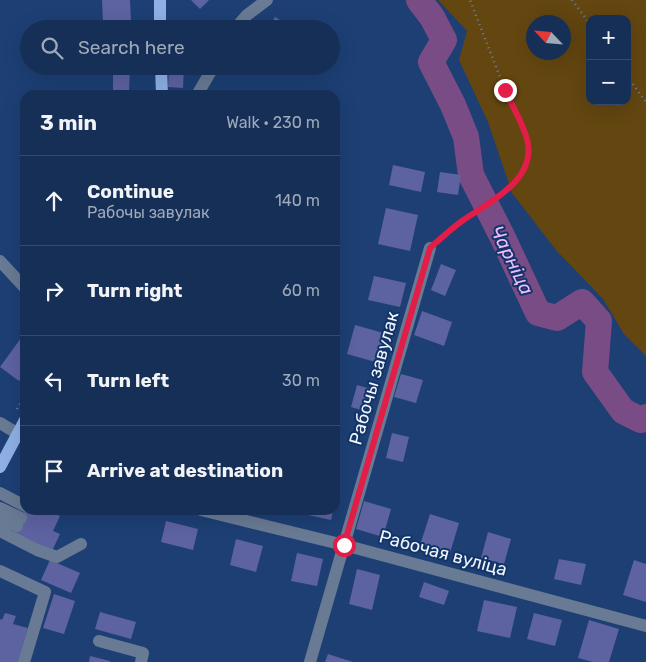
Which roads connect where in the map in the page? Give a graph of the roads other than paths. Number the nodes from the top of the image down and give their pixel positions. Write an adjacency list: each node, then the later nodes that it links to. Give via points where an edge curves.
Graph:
1 (160, 0): 3 (main road)
2 (267, 0): 4 (street)
3 (160, 20)
4 (243, 20)
5 (161, 75): 7 (main road)
6 (209, 75): 8 (street)
7 (162, 90)
8 (201, 90)
9 (430, 248): 23 (street, Рабочы завулак)
10 (0, 261): 11 (street)
11 (20, 283)
12 (0, 423): 13 (street)
13 (20, 435)
14 (20, 438): 15 (main road)
15 (0, 468)
16 (0, 493): 19 (street)
17 (0, 508): 19 (street)
18 (221, 515): 23 (street, Рабочая вуліца)
19 (21, 517): 20 (street)
20 (0, 518)
21 (0, 531): 22 (street, via 57,557)
22 (81, 544)
23 (344, 545): 25 (street, Рабочая вуліца); 29 (street, Рабочы завулак)
24 (0, 572): 27 (street, via 45,592)
25 (646, 626)
26 (98, 641): 28 (street, via 143,653)
27 (24, 662)
28 (141, 662)
29 (310, 662)

